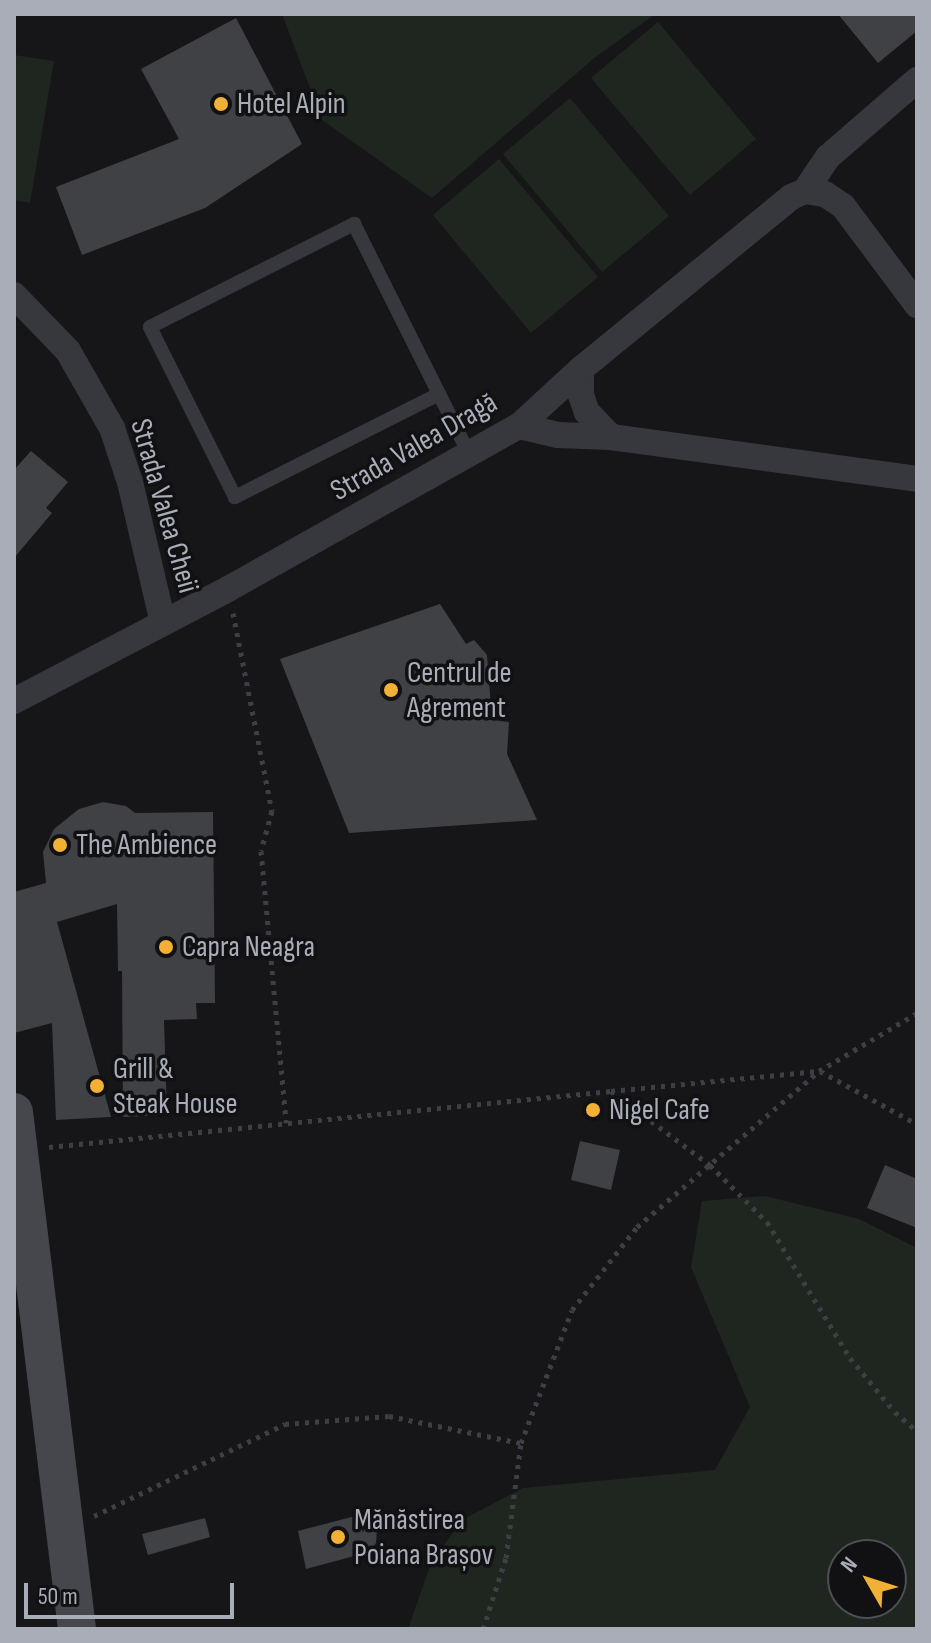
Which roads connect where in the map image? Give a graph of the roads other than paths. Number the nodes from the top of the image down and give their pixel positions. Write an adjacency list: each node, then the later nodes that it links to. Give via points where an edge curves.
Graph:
1 (917, 80): 2 (street, Strada Valea Dragă, via 828,157)
2 (805, 191): 4 (street, via 825,194 843,206); 5 (street, Strada Valea Dragă, via 776,207)
3 (14, 295): 11 (street, Strada Valea Cheii, via 68,351 112,428)
4 (917, 305)
5 (581, 369): 7 (street, Strada Valea Dragă); 8 (street, via 587,412)
6 (439, 394): 6 (lane, via 354,224 150,327 235,497); 9 (lane)
7 (519, 426): 8 (street, via 557,435); 9 (street, Strada Valea Dragă)
8 (611, 437): 10 (street)
9 (469, 454): 11 (street, Strada Valea Dragă)
10 (917, 479)
11 (163, 623): 12 (street, Strada Valea Dragă)
12 (14, 701)
13 (14, 1112): 14 (street)
14 (77, 1629)

